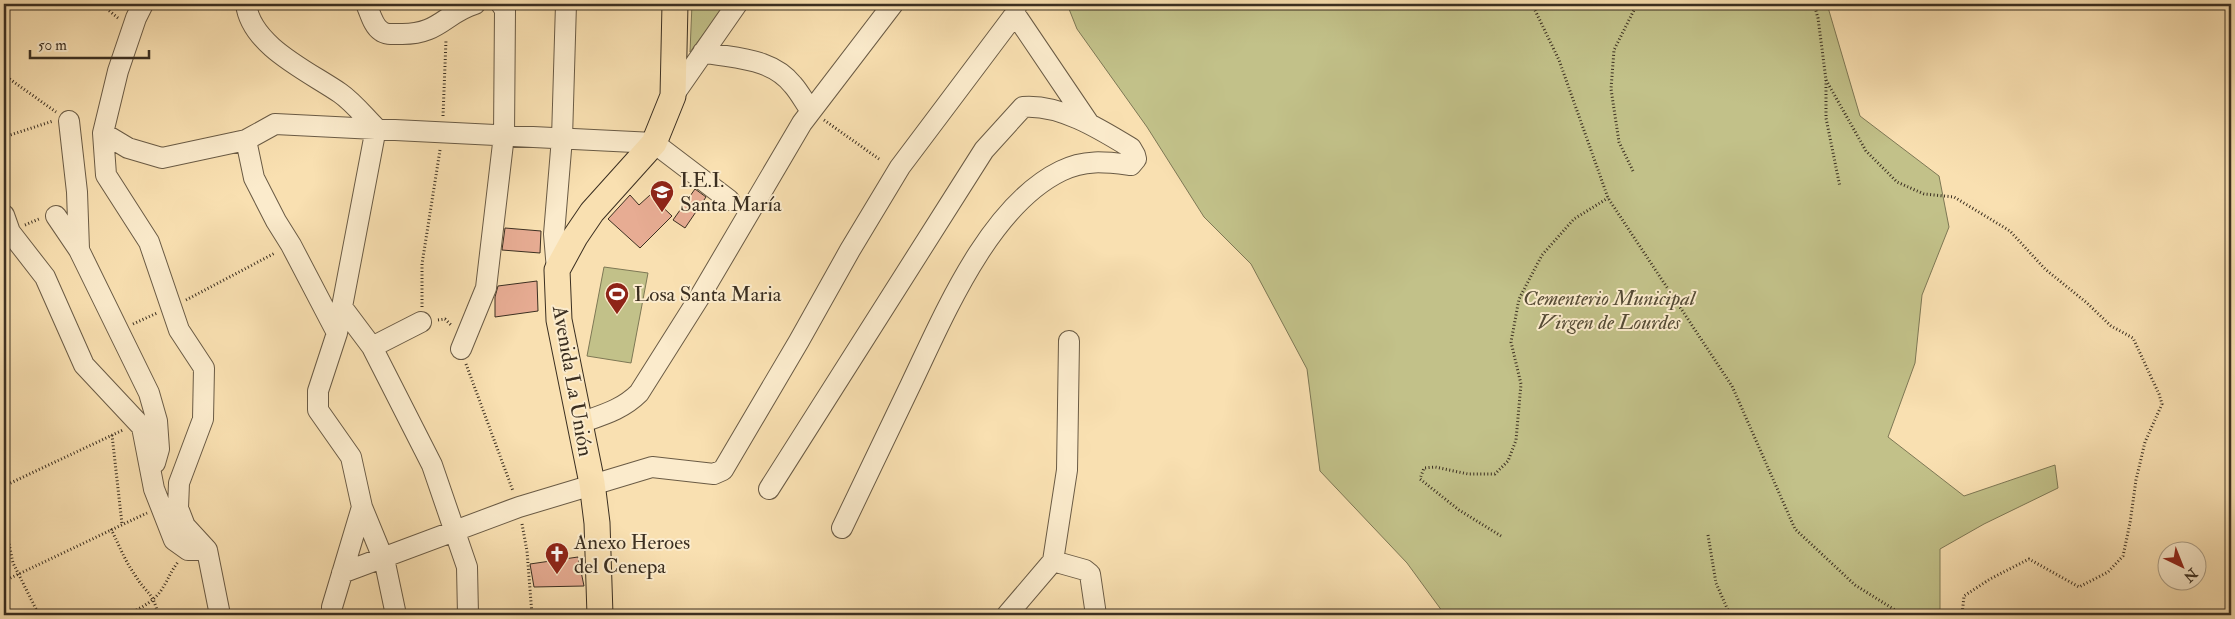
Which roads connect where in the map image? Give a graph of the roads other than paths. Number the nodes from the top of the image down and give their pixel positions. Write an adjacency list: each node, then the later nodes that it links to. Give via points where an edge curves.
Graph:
1 (143, 4): 17 (street, via 118,71)
2 (246, 4): 16 (street, via 247,15 255,31 298,67 342,94)
3 (366, 4): 4 (street, via 377,27 387,34 433,29)
4 (475, 4)
5 (500, 4): 18 (street, via 505,10)
6 (566, 4): 19 (street)
7 (675, 4): 12 (main road)
8 (737, 4): 11 (street)
9 (893, 4): 13 (street)
10 (1016, 9): 15 (street); 35 (street, via 900,167 723,470 714,474 652,467)
11 (703, 52): 12 (street); 13 (street, via 763,63 778,70 793,84)
12 (673, 96): 21 (main road)
13 (811, 111): 33 (street, via 639,393 618,410)
14 (62, 120): 25 (street, via 77,192)
15 (1088, 122): 36 (street, via 1037,106 1023,107 1005,125 984,150); 38 (street, via 1130,148 1136,160 1131,165 1093,161 1062,170 1038,186 1004,218 959,283)
16 (376, 128): 18 (street); 20 (street, via 275,124); 27 (street)
17 (103, 134): 20 (street, via 128,148 162,158); 40 (street, via 106,174 149,242 167,317 204,368 203,419 179,483 178,508)
18 (504, 135): 19 (street); 32 (street, via 486,288)
19 (562, 138): 21 (street); 26 (street, via 554,234)
20 (246, 140): 29 (street, via 254,178)
21 (654, 143): 22 (street); 26 (main road, via 592,212)
22 (729, 200)
23 (4, 215): 34 (street, via 10,232 45,277 84,365 142,427)
24 (56, 216): 25 (street)
25 (79, 250): 34 (street, via 149,393 157,421 159,449)
26 (557, 270): 33 (main road, Avenida La Unión, via 559,320)
27 (342, 307): 29 (street); 31 (street)
28 (422, 322): 31 (street)
29 (337, 333): 37 (street, via 318,391 318,410 351,457)
30 (1069, 341): 42 (street, via 1067,470)
31 (372, 347): 39 (street, via 432,465)
32 (461, 349)
33 (580, 423): 35 (main road, Avenida La Unión)
34 (152, 482): 40 (street, via 174,540)
35 (592, 484): 39 (street); 48 (main road, Avenida La Unión, via 597,523)
36 (769, 490)
37 (362, 507): 41 (street); 43 (street)
38 (842, 528)
39 (455, 532): 41 (street); 47 (street, via 467,567)
40 (197, 550): 44 (street)
41 (383, 557): 43 (street); 46 (street)
42 (1053, 561): 49 (street); 50 (street, via 1090,574)
43 (342, 573): 45 (street)
44 (220, 615)
45 (332, 615)
46 (396, 615)
47 (468, 615)
48 (600, 615)
49 (1007, 615)
50 (1096, 615)

